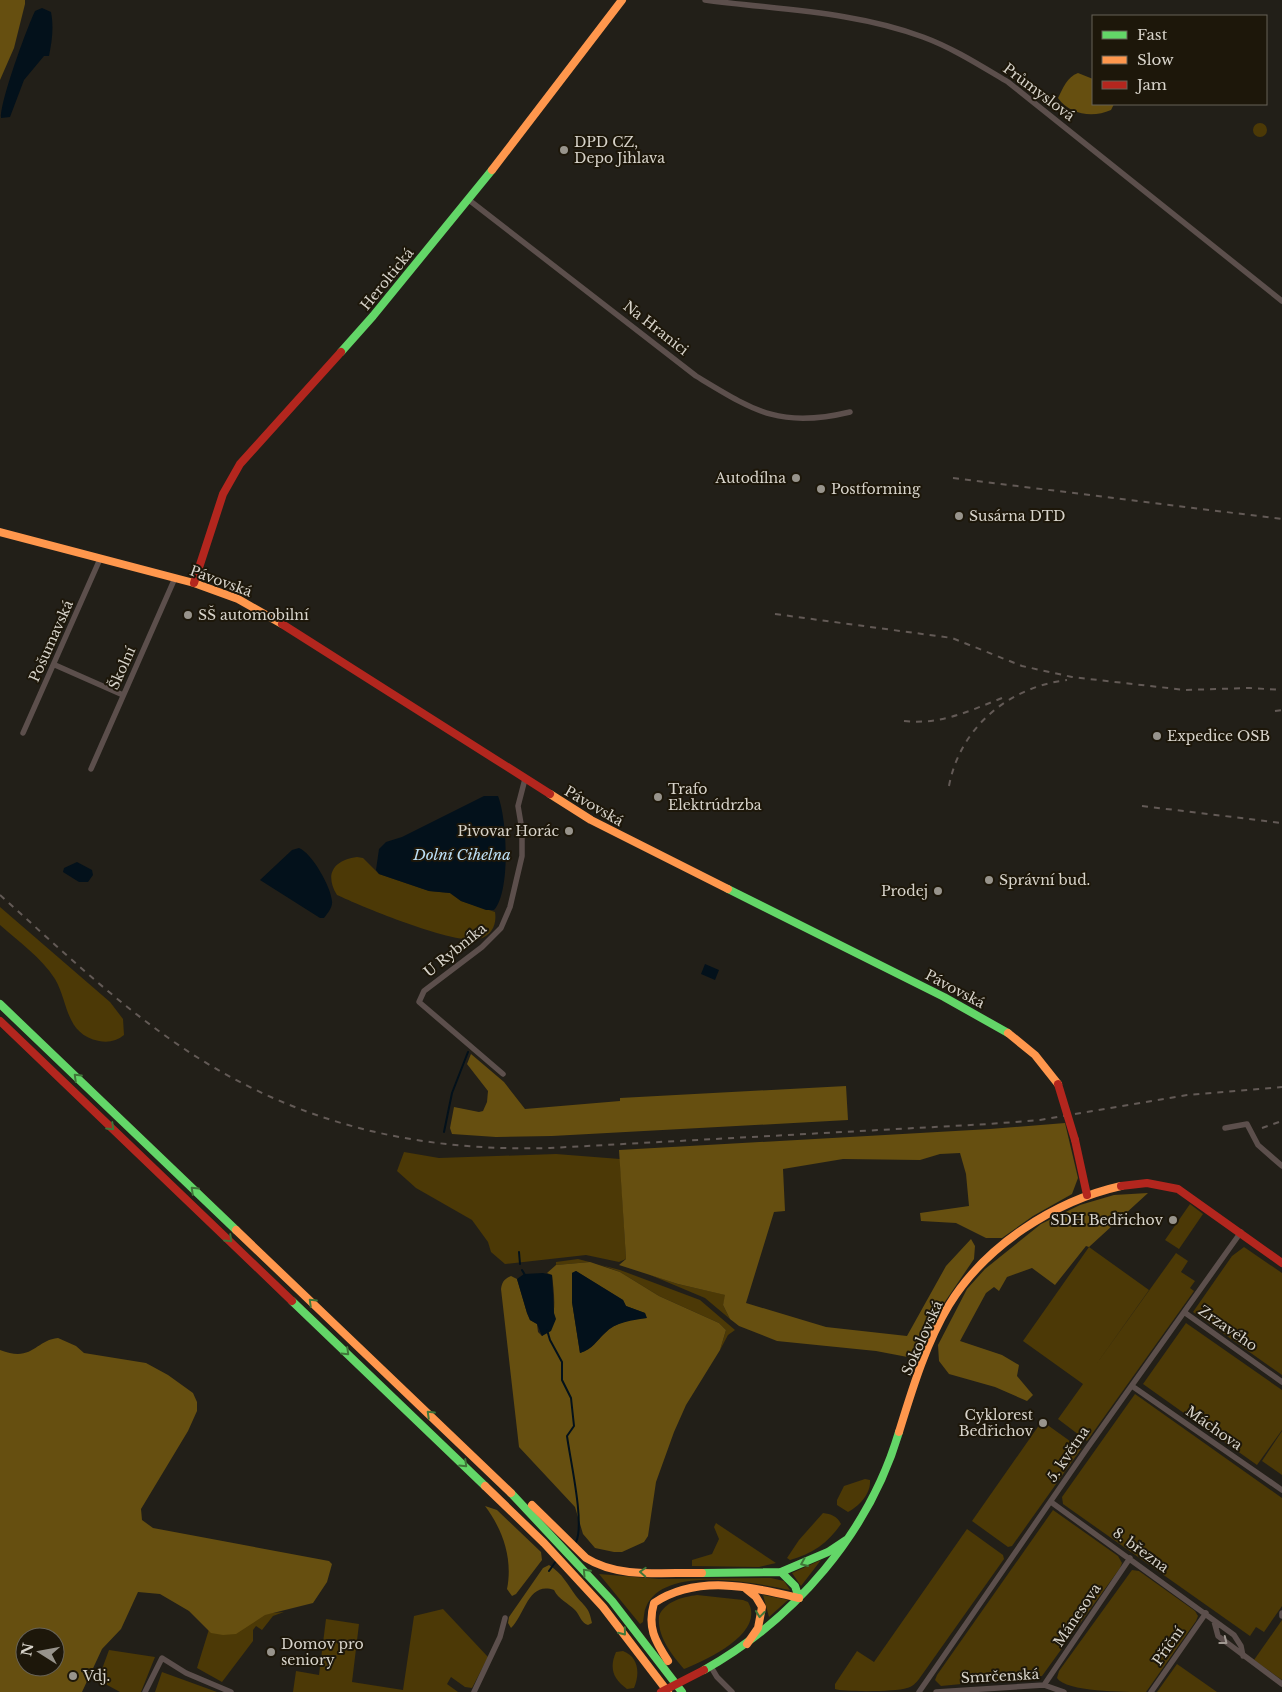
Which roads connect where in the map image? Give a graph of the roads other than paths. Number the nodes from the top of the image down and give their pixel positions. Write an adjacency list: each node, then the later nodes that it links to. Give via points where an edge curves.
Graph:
1 (622, 0): 3 (main road, Heroltická)
2 (705, 0): 4 (street, Průmyslová, via 830,13 878,23 925,38 970,60 1008,82)
3 (470, 200): 5 (street, Na Hranici, via 696,376 730,397 754,410 793,420); 9 (main road, Heroltická, via 231,477 222,494)
4 (1282, 301)
5 (850, 412)
6 (0, 532): 7 (main road, Pávovská)
7 (100, 559): 8 (main road, Pávovská); 10 (street, Pošumavská)
8 (176, 578): 9 (main road, Pávovská); 11 (street, Školní)
9 (194, 583): 14 (main road, Pávovská, via 258,609)
10 (55, 665): 11 (street); 12 (street, Pošumavská)
11 (123, 695): 13 (street, Školní)
12 (23, 733)
13 (91, 768)
14 (525, 779): 17 (street, U Rybníka, via 518,806 522,856 510,907 501,928 482,948 424,991 419,1002); 20 (main road, Pávovská, bridge, via 613,832 998,1026 1033,1051 1058,1084)
15 (0, 1004): 29 (main road, one-way to 15)
16 (0, 1021): 47 (main road, one-way to 47, via 544,1543 603,1607)
17 (503, 1074)
18 (1225, 1128): 19 (street, via 1247,1124 1258,1144)
19 (1282, 1166)
20 (1087, 1195): 21 (main road, Sokolovská, via 1132,1185 1174,1188); 28 (main road, Sokolovská, via 1045,1215 990,1255 956,1293 917,1380 880,1485)
21 (1241, 1232): 22 (main road, Sokolovská); 23 (street, 5. května)
22 (1281, 1260)
23 (1184, 1312): 24 (street, Zrzavého); 25 (street, 5. května)
24 (1282, 1382)
25 (1132, 1386): 26 (street, Máchova); 27 (street, 5. května)
26 (1282, 1490)
27 (1051, 1502): 30 (street, 8. března); 51 (street, 5. května)
28 (846, 1540): 31 (main road, one-way to 31, via 828,1552); 33 (main road, Sokolovská)
29 (578, 1557): 31 (main road, one-way to 29, via 619,1571); 48 (main road, one-way to 29, via 647,1642)
30 (1130, 1558): 34 (street, 8. března); 41 (street, Mánesova)
31 (781, 1572): 33 (main road, via 794,1586)
32 (744, 1588): 33 (main road); 37 (main road, one-way to 37, via 756,1597 762,1607 758,1628); 49 (main road, via 694,1586 672,1590 654,1603 649,1624 652,1636)
33 (799, 1598): 37 (main road, Sokolovská)
34 (1206, 1613): 36 (street, 8. března); 54 (street, Příční)
35 (505, 1618): 45 (street, via 500,1637)
36 (1214, 1621): 38 (street, 8. března, one-way to 38, via 1218,1636); 38 (street, 8. března, via 1238,1638)
37 (747, 1644): 39 (main road, Sokolovská)
38 (1243, 1656): 40 (street, 8. března)
39 (708, 1669): 46 (main road, Sokolovská, bridge); 50 (street)
40 (1282, 1684)
41 (1044, 1685): 42 (street, Smrčenská); 53 (street, Smrčenská)
42 (999, 1690): 52 (street, Smrčenská)
43 (145, 1692): 44 (street, via 162,1658 186,1673)
44 (230, 1692)
45 (474, 1692)
46 (662, 1692)
47 (668, 1692)
48 (682, 1692)
49 (686, 1692)
50 (732, 1692)
51 (919, 1692)
52 (936, 1692)
53 (1064, 1692)
54 (1151, 1692)

